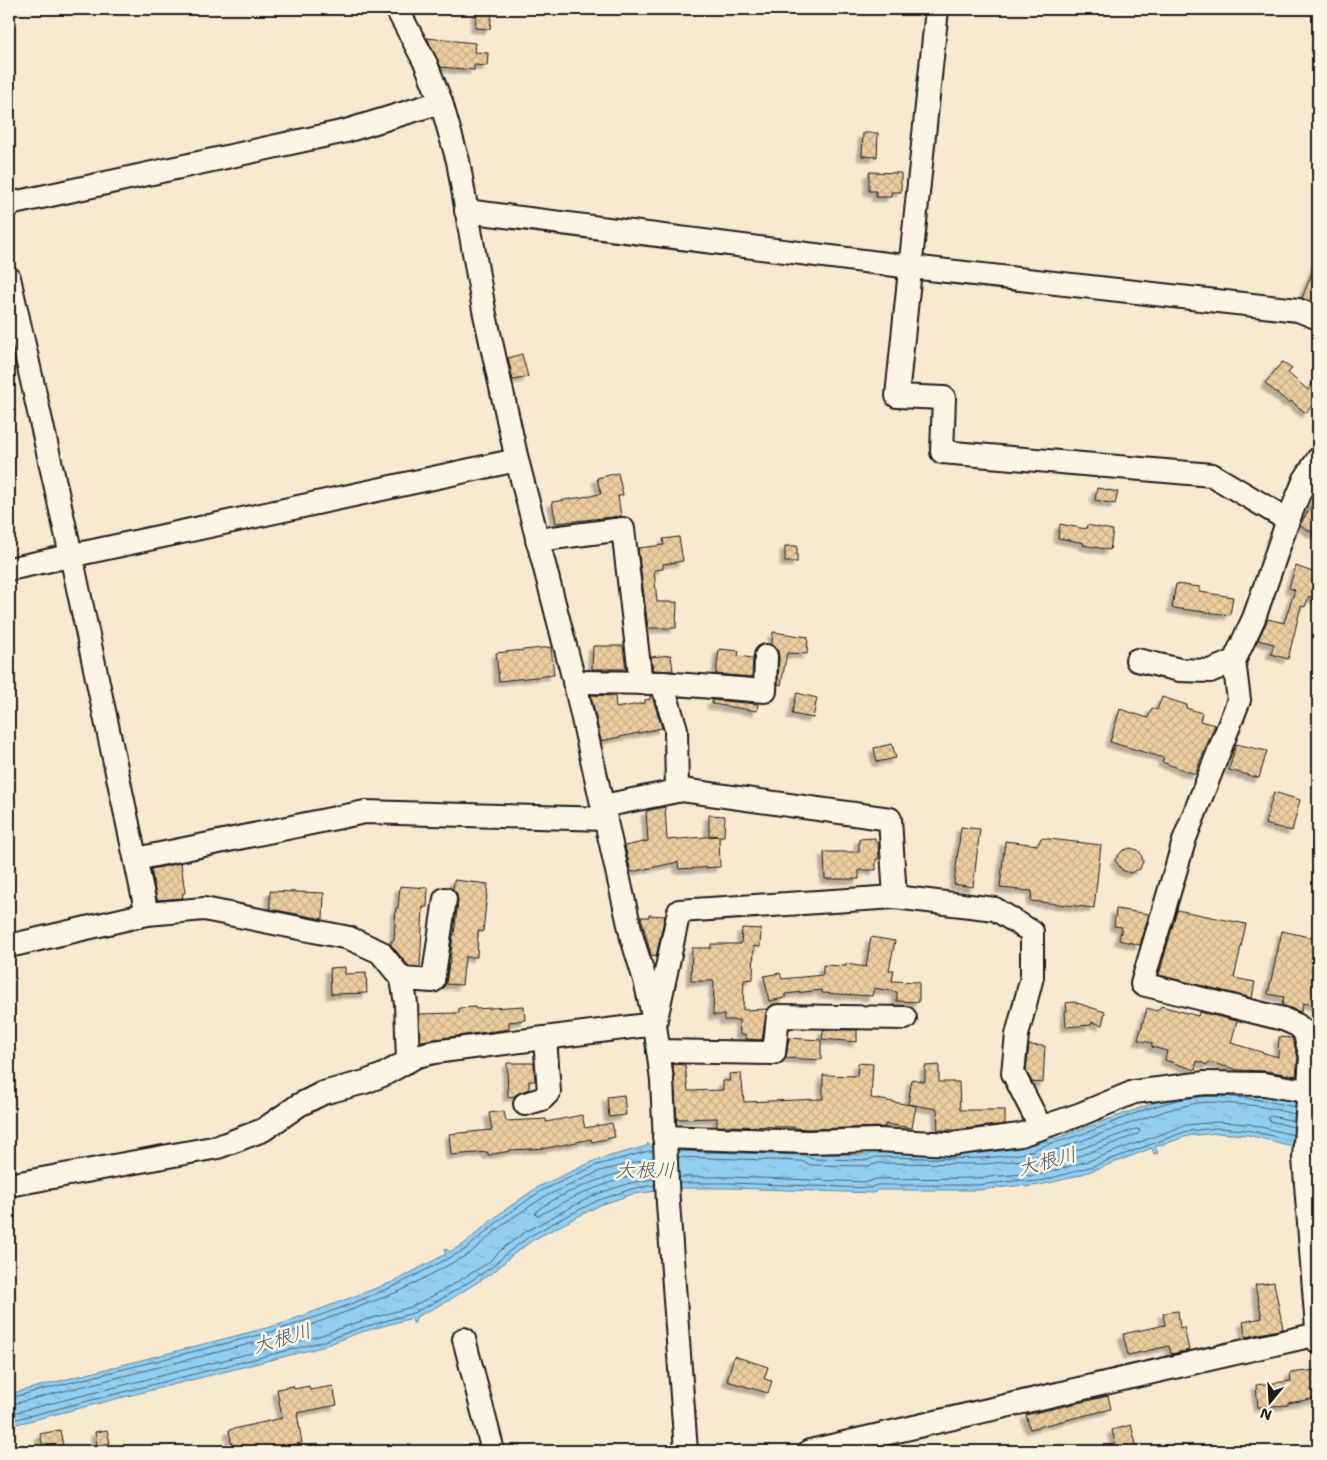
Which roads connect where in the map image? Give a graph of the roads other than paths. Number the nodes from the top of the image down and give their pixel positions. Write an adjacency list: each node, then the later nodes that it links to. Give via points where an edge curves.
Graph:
1 (397, 9): 3 (street, via 426,64)
2 (937, 9): 6 (street)
3 (441, 102): 4 (street, via 346,131); 5 (street, via 458,161)
4 (9, 204)
5 (466, 210): 6 (street); 10 (street)
6 (910, 267): 8 (street, via 1298,310); 11 (street, via 898,396 944,398 942,452 1212,475)
7 (9, 278): 13 (street)
8 (1318, 318)
9 (1318, 459): 11 (street, via 1305,479)
10 (517, 460): 12 (street); 13 (street)
11 (1288, 520): 17 (street, via 1254,618)
12 (537, 540): 18 (street); 19 (street, via 623,529)
13 (71, 555): 14 (street); 22 (street)
14 (9, 569)
15 (766, 656): 19 (street, via 765,690)
16 (1137, 660): 17 (street, via 1180,670 1210,671)
17 (1234, 661): 33 (street, via 1239,700 1185,838 1142,984 1297,1025 1304,1031 1310,1056)
18 (574, 682): 19 (street); 21 (street)
19 (651, 683): 20 (street, via 676,730)
20 (677, 791): 21 (street); 23 (street, via 890,819)
21 (605, 813): 22 (street, via 365,812); 29 (street, via 632,938)
22 (136, 859): 25 (street)
23 (895, 897): 29 (street, via 679,911); 35 (street, via 995,909 1032,932 1032,977 1017,1036 1012,1073)
24 (445, 898): 27 (street, via 433,981)
25 (147, 914): 26 (street); 27 (street, via 204,909 349,938 380,952)
26 (9, 946)
27 (402, 979): 32 (street)
28 (905, 1018): 31 (street, via 778,1016 774,1053)
29 (655, 1024): 30 (street); 31 (street)
30 (546, 1038): 32 (street, via 434,1052); 34 (street, via 549,1092 542,1099)
31 (658, 1051): 36 (street)
32 (408, 1060): 37 (street, via 365,1082 323,1093 263,1130 218,1147)
33 (1311, 1094): 35 (street, via 1264,1084 1204,1083 1134,1092); 38 (street, via 1304,1158)
34 (525, 1104)
35 (1041, 1128): 36 (street, via 1020,1135 951,1144)
36 (664, 1137): 41 (street)
37 (9, 1184)
38 (1318, 1337): 42 (street)
39 (464, 1339): 40 (street)
40 (493, 1451)
41 (686, 1451)
42 (810, 1451)

